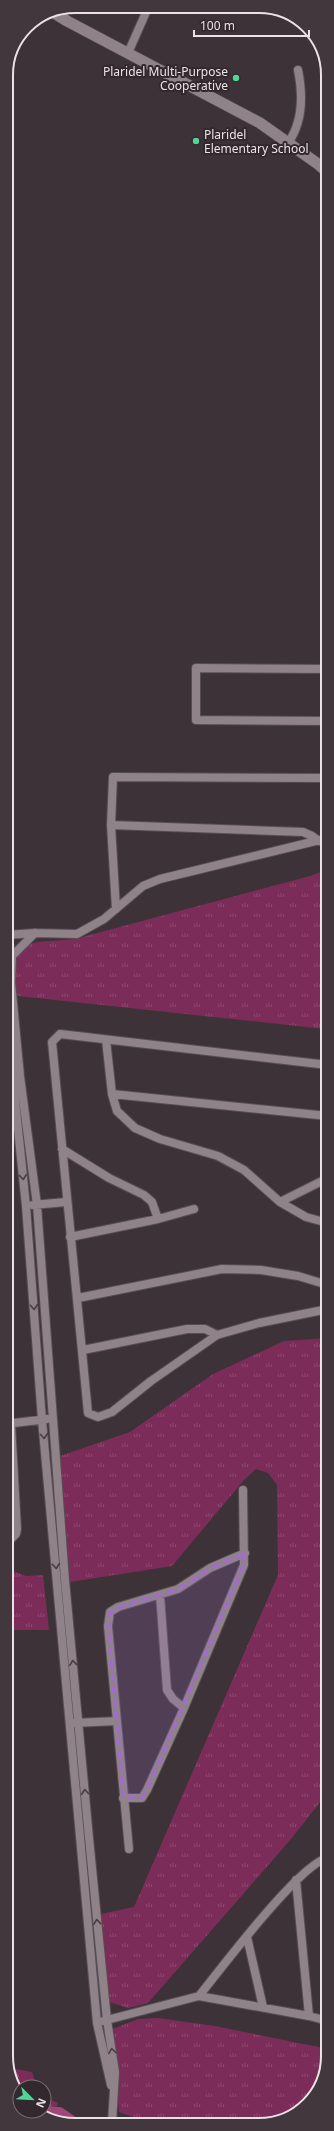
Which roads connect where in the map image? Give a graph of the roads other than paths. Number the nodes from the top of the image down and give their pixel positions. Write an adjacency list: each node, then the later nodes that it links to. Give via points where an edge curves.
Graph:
1 (146, 13): 3 (street)
2 (58, 16): 3 (main road)
3 (128, 53): 5 (main road, via 260,123)
4 (298, 70): 5 (street, via 301,84 298,126)
5 (288, 143): 6 (main road)
6 (321, 168)
7 (321, 669): 8 (street, via 196,668 196,720)
8 (321, 721)
9 (321, 778): 10 (street, via 113,777)
10 (111, 825): 11 (street, via 303,832); 12 (street)
11 (319, 841): 12 (street, via 160,879 143,886)
12 (116, 909): 14 (street, via 77,934)
13 (13, 933): 14 (street)
14 (35, 933): 15 (street)
15 (13, 955)
16 (13, 1004): 26 (street)
17 (106, 1040): 18 (street); 20 (street); 22 (street, via 60,1034 52,1042)
18 (321, 1065)
19 (13, 1081): 27 (street, one-way to 27)
20 (112, 1094): 21 (street); 25 (street, via 117,1111 135,1128 160,1139 218,1156 244,1170)
21 (321, 1115)
22 (62, 1148): 24 (street); 29 (street, via 109,1178 144,1195 152,1202)
23 (321, 1182): 25 (street)
24 (66, 1202): 26 (street); 31 (street)
25 (280, 1202): 30 (street, via 306,1217)
26 (37, 1205): 27 (street); 37 (street)
27 (26, 1206): 38 (street, one-way to 38)
28 (194, 1208): 29 (street)
29 (158, 1219): 31 (street)
30 (321, 1221)
31 (70, 1237): 33 (street)
32 (321, 1283): 33 (street, via 261,1270 222,1269)
33 (78, 1298): 36 (street)
34 (321, 1310): 35 (street, via 259,1322)
35 (217, 1336): 36 (street, via 205,1329 187,1329); 36 (street, via 151,1381 112,1412 98,1417 88,1413)
36 (83, 1350)
37 (54, 1418): 38 (street); 48 (street, one-way to 37, via 65,1580)
38 (42, 1420): 39 (street); 47 (street, one-way to 47)
39 (13, 1423)
40 (13, 1482): 42 (street, via 17,1529)
41 (243, 1490): 43 (street)
42 (13, 1537)
43 (245, 1552): 44 (street, via 210,1568 178,1589); 45 (street, via 244,1565)
44 (160, 1595): 45 (street, via 167,1690); 46 (street, via 118,1606 110,1612 108,1626)
45 (184, 1708): 49 (street, via 142,1798)
46 (118, 1721): 48 (street); 49 (street)
47 (70, 1723): 48 (street); 59 (street)
48 (79, 1723): 58 (street, one-way to 48)
49 (123, 1798): 50 (street)
50 (129, 1849)
51 (321, 1860): 52 (street)
52 (296, 1880): 53 (street); 56 (street)
53 (247, 1937): 54 (street); 55 (street)
54 (199, 1996): 55 (street); 58 (street)
55 (263, 2007): 56 (street)
56 (309, 2016): 57 (street)
57 (321, 2019)
58 (107, 2020): 59 (street); 60 (street, one-way to 58, via 115,2072)
59 (97, 2023): 60 (street)
60 (113, 2090): 61 (street)
61 (112, 2118)

